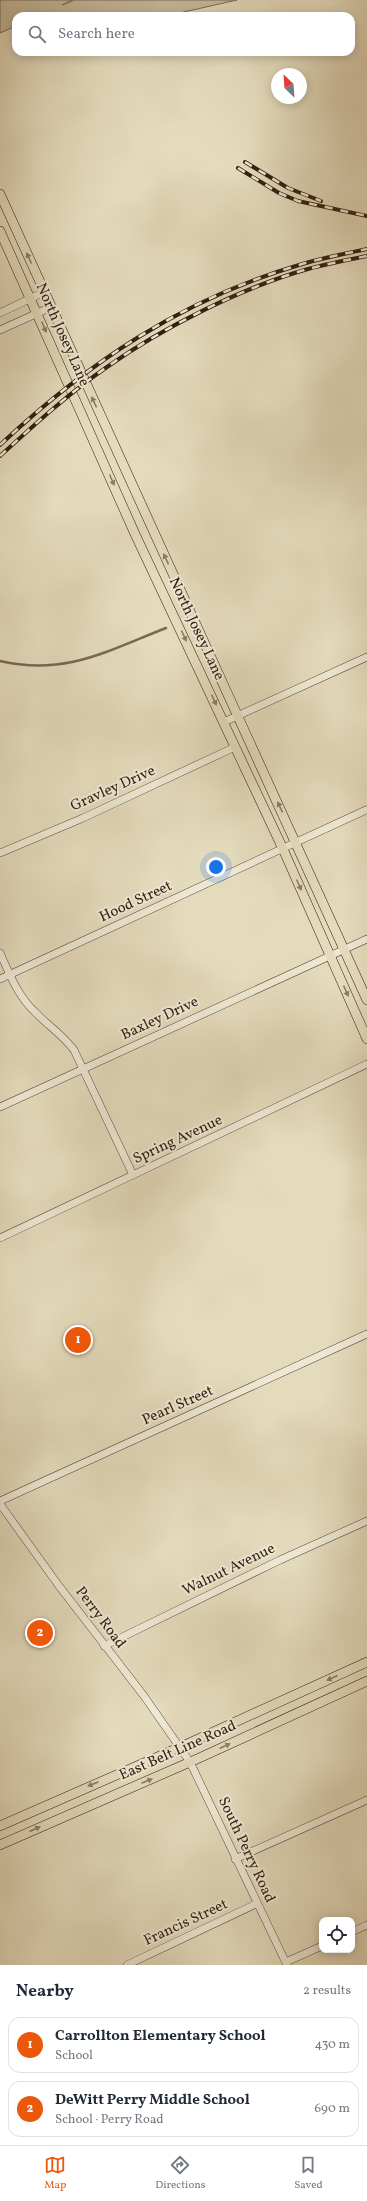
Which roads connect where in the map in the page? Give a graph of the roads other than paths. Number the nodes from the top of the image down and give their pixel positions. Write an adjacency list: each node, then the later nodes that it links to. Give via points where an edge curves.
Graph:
1 (0, 194): 3 (main road, North Josey Lane, one-way to 1)
2 (0, 231): 4 (main road, North Josey Lane)
3 (44, 292): 4 (street); 5 (main road, North Josey Lane)
4 (31, 298): 6 (street); 7 (main road, North Josey Lane)
5 (51, 307): 7 (street); 10 (main road, North Josey Lane, one-way to 5)
6 (0, 313)
7 (38, 313): 8 (street); 11 (main road, North Josey Lane, one-way to 11, via 135,534)
8 (0, 330)
9 (367, 656): 10 (street)
10 (237, 715): 11 (street); 14 (main road, North Josey Lane, one-way to 10)
11 (224, 722): 12 (main road, North Josey Lane)
12 (235, 747): 15 (main road, North Josey Lane); 16 (street, Gravley Drive, via 83,818)
13 (366, 810): 14 (street, Hood Street)
14 (297, 843): 15 (street, Hood Street); 18 (main road, North Josey Lane)
15 (283, 849): 20 (main road, North Josey Lane, one-way to 20); 21 (street, Hood Street)
16 (0, 853)
17 (367, 939): 18 (street, Baxley Drive)
18 (344, 948): 20 (street, Baxley Drive); 23 (main road, North Josey Lane)
19 (0, 953): 21 (street)
20 (330, 955): 24 (main road, North Josey Lane, one-way to 24); 26 (street, Baxley Drive)
21 (10, 974): 22 (street, Hood Street); 26 (street, via 22,997 66,1040)
22 (0, 979)
23 (367, 1000)
24 (367, 1039)
25 (367, 1064): 28 (street, Spring Avenue)
26 (83, 1069): 27 (street, Baxley Drive); 28 (street)
27 (0, 1107)
28 (133, 1175): 29 (street, Spring Avenue)
29 (0, 1238)
30 (367, 1334): 31 (street, Pearl Street)
31 (0, 1503): 33 (street, Perry Road)
32 (367, 1521): 33 (street, Walnut Avenue, via 280,1560)
33 (104, 1646): 36 (street, Perry Road)
34 (367, 1662): 36 (main road, East Belt Line Road, one-way to 36)
35 (367, 1681): 37 (main road, East Belt Line Road, one-way to 35)
36 (180, 1747): 37 (street, South Perry Road); 39 (main road, East Belt Line Road, one-way to 39)
37 (190, 1762): 40 (main road, East Belt Line Road, one-way to 37); 41 (street, South Perry Road)
38 (367, 1800): 41 (street)
39 (0, 1826)
40 (0, 1845)
41 (235, 1859): 42 (street, South Perry Road)
42 (256, 1904): 46 (street, South Perry Road); 47 (street, Francis Street)
43 (367, 1925): 44 (street)
44 (355, 1931)
45 (319, 1948): 46 (street)
46 (286, 1964)
47 (127, 1965)

